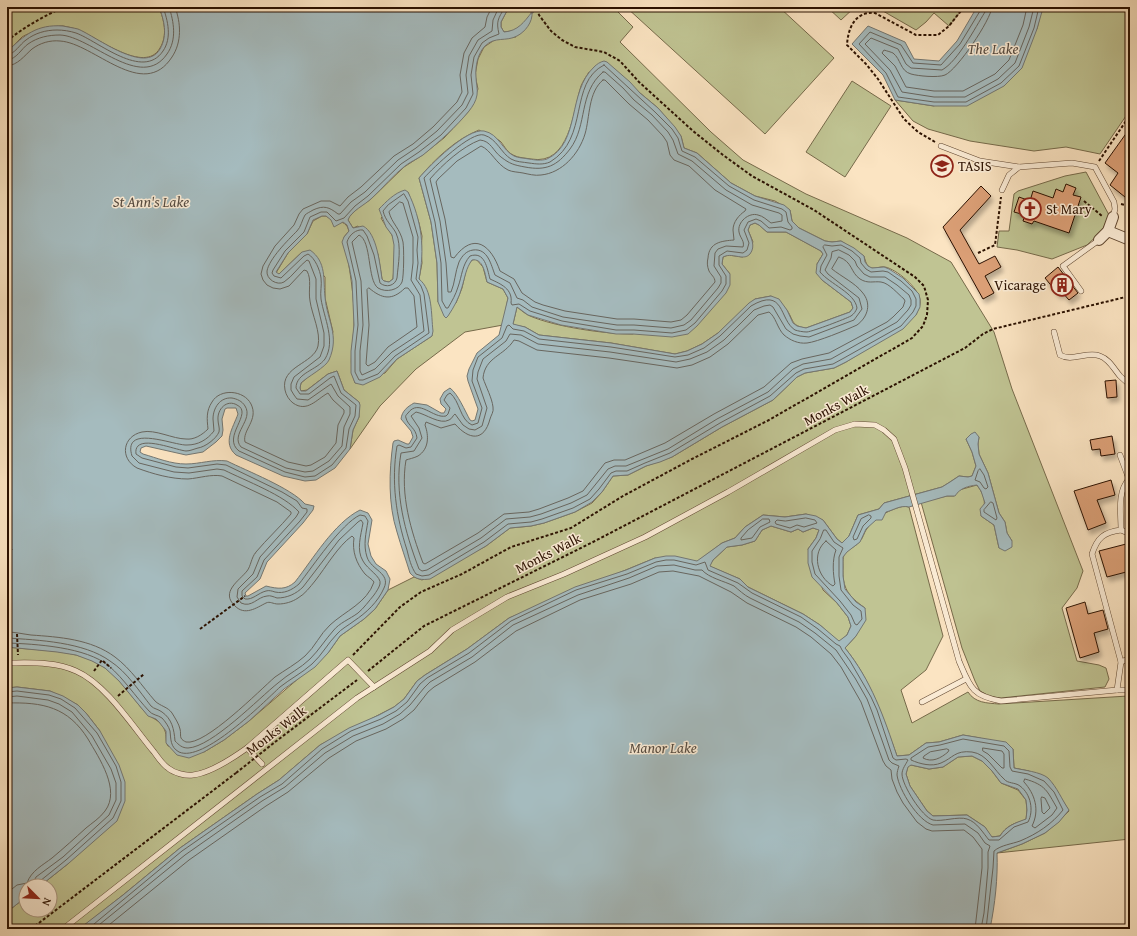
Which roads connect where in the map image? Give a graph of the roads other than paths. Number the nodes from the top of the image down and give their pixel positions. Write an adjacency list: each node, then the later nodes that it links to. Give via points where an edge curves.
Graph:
1 (941, 146): 2 (lane, via 980,161)
2 (1019, 167): 3 (lane, via 1009,175); 4 (lane, via 1072,163 1095,167 1114,202)
3 (1002, 190)
4 (1111, 224): 5 (street); 6 (street)
5 (1099, 240): 7 (lane, via 1063,266)
6 (1130, 240)
7 (1082, 291)
8 (1054, 332): 9 (lane, via 1060,355 1064,358 1092,354 1100,356)
9 (1130, 385)
10 (1120, 455): 11 (lane)
11 (1129, 479): 12 (lane, via 1121,492)
12 (1121, 530): 13 (lane); 16 (lane, via 1104,535 1096,543 1092,554)
13 (1130, 534)
14 (1130, 658): 16 (lane)
15 (7, 662): 22 (lane, via 46,663 76,671 96,684 168,768 179,774 192,776 203,773)
16 (1121, 662): 19 (lane)
17 (966, 679): 18 (lane, via 905,468 894,439 875,425 855,424 835,430 645,537 507,597 452,630 430,651); 19 (lane, via 979,695 1001,701); 21 (lane)
18 (374, 686): 22 (lane, via 348,660); 24 (lane)
19 (1117, 690): 20 (lane)
20 (1130, 690)
21 (922, 702)
22 (247, 748): 23 (lane)
23 (262, 764)
24 (63, 929)

